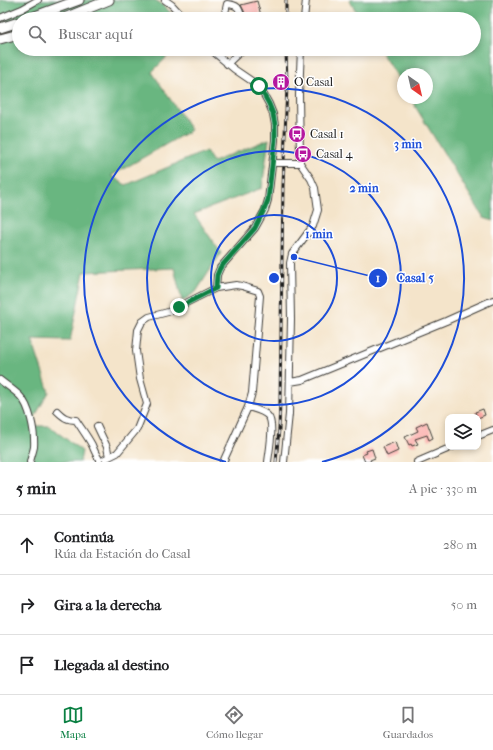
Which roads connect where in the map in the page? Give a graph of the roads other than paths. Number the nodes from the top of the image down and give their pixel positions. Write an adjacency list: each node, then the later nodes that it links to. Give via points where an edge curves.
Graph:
1 (38, 0): 6 (street)
2 (79, 0): 7 (highway)
3 (109, 0): 8 (highway)
4 (165, 0): 9 (street)
5 (306, 0): 12 (street)
6 (15, 12)
7 (46, 12)
8 (79, 12)
9 (178, 12)
10 (225, 12): 11 (street, via 227,4 236,5)
11 (240, 12)
12 (305, 12)
13 (12, 13): 14 (street)
14 (0, 18)
15 (12, 24): 16 (highway)
16 (0, 28)
17 (12, 36): 18 (highway)
18 (0, 39)
19 (218, 56): 22 (street)
20 (236, 56): 22 (street)
21 (301, 56): 23 (street)
22 (227, 64): 24 (street, via 259,86 269,104 275,125)
23 (300, 162): 24 (street, bridge); 28 (street, via 315,188 318,210 313,226 292,254 290,263)
24 (274, 163): 25 (street, via 264,210 255,228 220,268)
25 (216, 288): 29 (street, via 236,285 260,293 253,387); 35 (street, via 168,312 149,317 140,324 136,351 140,378 148,404 137,429 117,453)
26 (493, 300): 28 (street, via 302,380)
27 (0, 380): 36 (street, via 20,395 28,410 34,438)
28 (290, 382): 39 (street)
29 (248, 407): 37 (street); 38 (street, via 267,414 270,419 272,427)
30 (57, 411): 35 (street, via 70,420 76,420 95,453)
31 (97, 426): 35 (street, via 107,447)
32 (493, 430): 33 (street)
33 (481, 435)
34 (445, 450): 40 (street)
35 (104, 460)
36 (30, 462)
37 (223, 462)
38 (268, 462)
39 (284, 462)
40 (417, 462)

